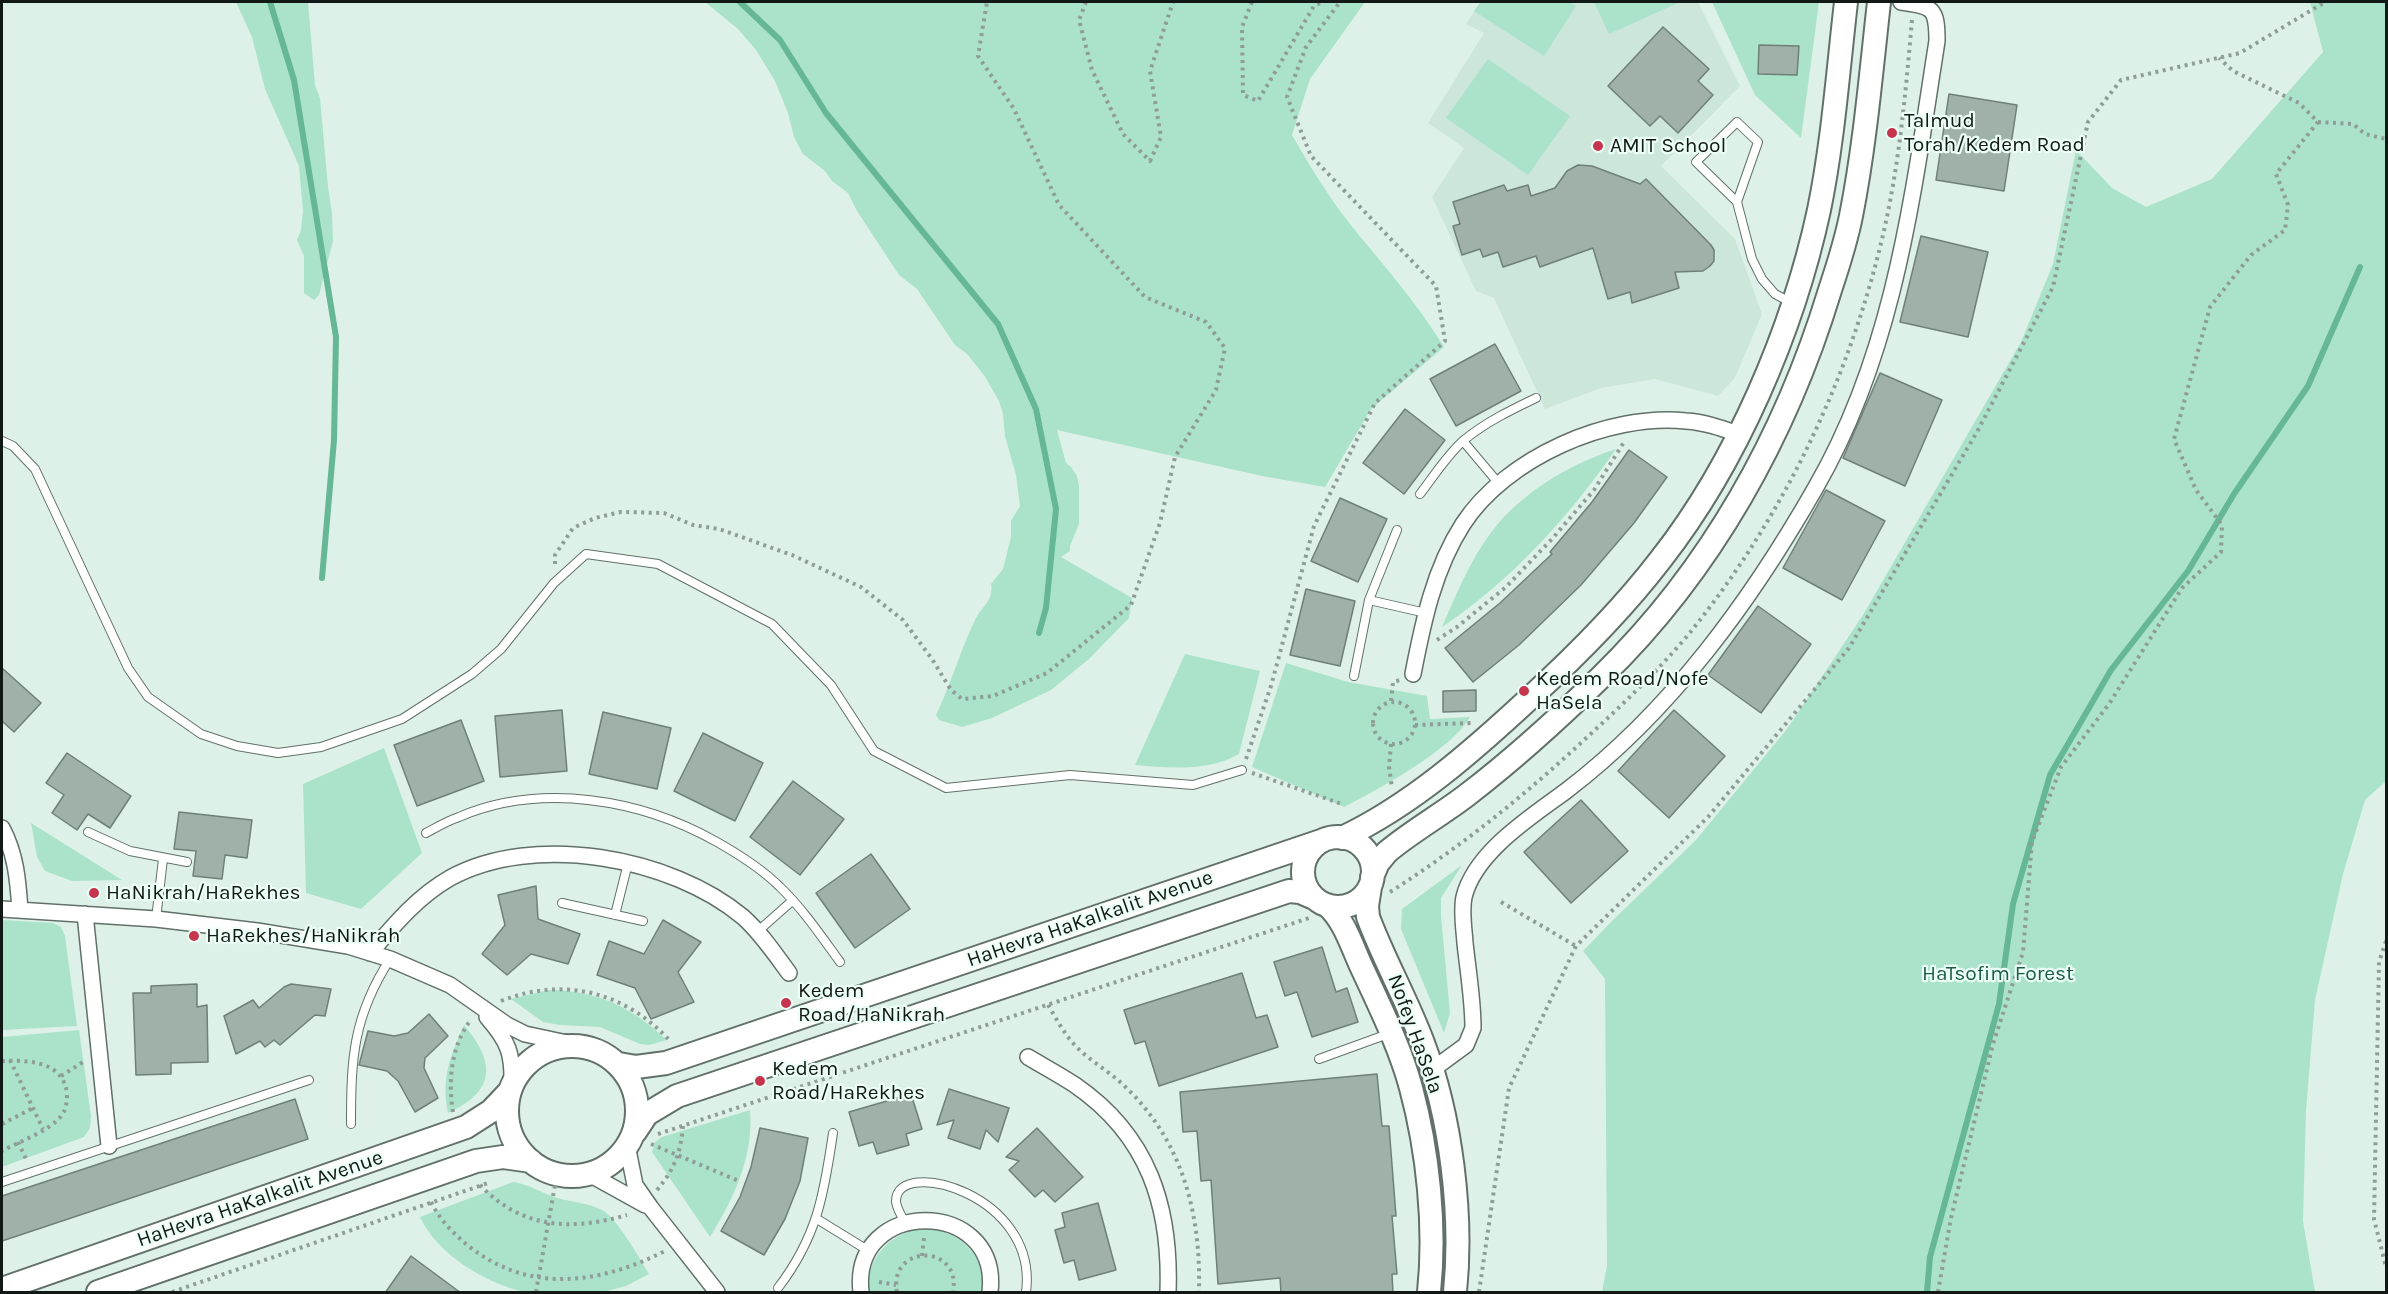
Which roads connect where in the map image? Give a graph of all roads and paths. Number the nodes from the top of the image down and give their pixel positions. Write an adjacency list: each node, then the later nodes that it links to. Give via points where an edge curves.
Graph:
1 (987, 2): 25 (path, via 978,56 1014,109 1059,205 1145,297 1206,322 1225,348 1216,390 1175,457 1160,523 1131,605 1047,673 993,696 962,699 951,690 903,620 861,587 792,555 664,513 621,512 573,528 555,555)
2 (1086, 2): 3 (path, via 1079,20 1092,70 1123,134 1150,161 1161,137 1150,71)
3 (1173, 2)
4 (1252, 2): 5 (path, via 1242,27 1243,95 1258,101 1314,6)
5 (1322, 2)
6 (1340, 2): 34 (path, via 1306,47 1287,97 1311,156 1436,286 1445,341 1375,403 1314,526 1271,686)
7 (1846, 2): 16 (main road, HaHevra HaKalkalit Avenue, via 1827,168)
8 (1879, 2): 44 (main road, via 1859,173 1840,256 1798,381 1736,507 1690,576 1602,675 1507,763 1387,852)
9 (1901, 2): 11 (street)
10 (2325, 2): 12 (path, via 2240,52)
11 (1933, 5): 71 (street, via 1937,41 1896,282 1876,351 1818,484 1779,549 1687,675 1634,732 1491,851 1477,869 1464,896 1463,920 1473,1028 1466,1045)
12 (2219, 58): 13 (path, via 2233,71 2300,103); 57 (path, via 2121,80 2088,122 2053,287 1977,432 1849,648 1708,817)
13 (2318, 122): 14 (path, via 2353,124 2365,134); 119 (path, via 2276,174 2288,205 2285,230 2251,255 2210,307 2174,439 2196,490 2222,525 2221,552 2182,588 2109,704 2061,767 2032,842 2023,952 1993,1044 1951,1218)
14 (2386, 139)
15 (1737, 202): 15 (lane, via 1758,142 1737,122 1696,162); 16 (lane, via 1752,259 1762,279 1775,294)
16 (1792, 303): 19 (main road, HaHevra HaKalkalit Avenue)
17 (1536, 398): 21 (lane)
18 (1636, 424): 19 (street, via 1684,420); 22 (street, via 1575,438 1529,463); 28 (path, via 1594,490 1506,587)
19 (1738, 434): 31 (main road, HaHevra HaKalkalit Avenue, via 1687,523 1634,593 1580,652)
20 (2, 441): 25 (lane, via 35,470 128,668 148,696 201,734 237,746 278,753 321,747 402,719 472,674 501,649)
21 (1462, 441): 22 (lane); 23 (lane)
22 (1500, 485): 27 (street, via 1463,524 1432,588)
23 (1420, 494)
24 (1397, 530): 26 (lane)
25 (554, 583): 34 (lane, via 586,554 658,564 772,624 831,685 874,751 945,788 1070,775 1193,785)
26 (1369, 600): 27 (lane); 30 (lane)
27 (1426, 614): 28 (street)
28 (1417, 653): 29 (street)
29 (1413, 674)
30 (1354, 676)
31 (1504, 722): 32 (path); 36 (main road, HaHevra HaKalkalit Avenue)
32 (1415, 725): 33 (path, via 1406,741); 33 (path, via 1407,706 1398,702 1384,704 1373,717 1372,725 1379,738)
33 (1391, 744): 36 (path, via 1390,783)
34 (1242, 770): 35 (path)
35 (1342, 804)
36 (1398, 805): 40 (main road, HaHevra HaKalkalit Avenue, via 1360,830)
37 (88, 832): 41 (lane)
38 (3, 833): 50 (street, via 17,867)
39 (426, 833): 45 (lane, via 460,816 493,806 535,799 604,802 659,815 700,832 758,867)
40 (1332, 839): 44 (main road, via 1359,845 1370,857); 48 (main road, via 1311,849 1303,866 1305,885); 70 (main road, HaHevra HaKalkalit Avenue, via 666,1062 636,1067)
41 (163, 859): 42 (lane); 53 (lane)
42 (186, 862)
43 (628, 862): 52 (lane); 55 (street, via 651,868 717,899); 58 (street, via 569,855 510,858 478,866 426,894)
44 (1371, 882): 48 (main road, via 1363,897 1353,904); 71 (main road, Nofey HaSela, via 1368,917)
45 (792, 901): 55 (lane); 60 (lane)
46 (1502, 902): 57 (path)
47 (562, 903): 52 (lane)
48 (1324, 904): 63 (main road, Nofey HaSela, via 1340,920); 78 (path); 81 (main road, HaHevra HaKalkalit Avenue, via 1289,891 677,1096 647,1114)
49 (2, 909): 50 (street)
50 (20, 910): 51 (street)
51 (85, 914): 53 (street); 65 (street)
52 (615, 915): 54 (lane)
53 (156, 919): 58 (street, via 302,938)
54 (643, 921)
55 (757, 932): 61 (street)
56 (2386, 941): 102 (path, via 2379,962 2374,1219)
57 (1576, 946): 118 (path, via 1509,1088)
58 (370, 953): 59 (street)
59 (390, 959): 62 (street); 77 (lane, via 375,983 353,1048)
60 (840, 962)
61 (789, 973)
62 (469, 997): 64 (street, via 525,1034); 74 (street, via 502,1034 510,1049)
63 (1391, 1033): 67 (lane); 116 (main road, Nofey HaSela, via 1410,1086 1422,1144 1432,1245)
64 (581, 1046): 70 (main road); 74 (main road, via 564,1045 543,1052 529,1061)
65 (99, 1051): 72 (path); 84 (street)
66 (1028, 1057): 115 (street, via 1099,1104 1142,1158 1166,1224)
67 (1319, 1059)
68 (10, 1060): 69 (path); 72 (path, via 39,1063); 75 (path)
69 (2, 1061)
70 (619, 1064): 81 (main road, via 633,1085 638,1108)
71 (1432, 1070): 117 (main road, Nofey HaSela, via 1453,1183 1458,1245)
72 (61, 1076): 79 (path, via 66,1088 66,1108 60,1118)
73 (309, 1080): 84 (lane)
74 (510, 1089): 87 (main road, via 508,1125 517,1147); 105 (main road, HaHevra HaKalkalit Avenue, via 486,1115 466,1127)
75 (33, 1108): 76 (path); 79 (path)
76 (2, 1124)
77 (351, 1124)
78 (683, 1126): 81 (path); 86 (path)
79 (43, 1129): 82 (path)
80 (833, 1133): 97 (lane)
81 (634, 1139): 86 (path); 90 (main road, via 610,1165); 96 (street, via 635,1185)
82 (18, 1142): 85 (path); 88 (path)
83 (2, 1144): 85 (path)
84 (109, 1146): 88 (lane)
85 (2, 1151)
86 (678, 1155): 92 (path); 96 (path)
87 (531, 1161): 89 (main road); 106 (main road, HaHevra HaKalkalit Avenue, via 503,1157 476,1161)
88 (32, 1172): 93 (lane)
89 (558, 1174): 90 (main road); 99 (path)
90 (589, 1174): 96 (street)
91 (494, 1181): 94 (path)
92 (739, 1181)
93 (2, 1182)
94 (480, 1185): 95 (path); 99 (path, via 500,1204)
95 (431, 1202): 103 (path, via 446,1225 478,1254 498,1267); 107 (path)
96 (649, 1206): 99 (path, via 598,1222); 100 (street)
97 (817, 1219): 101 (lane); 104 (lane, via 795,1265)
98 (905, 1222): 101 (street, via 885,1234); 113 (street, via 935,1220 966,1233 987,1263); 114 (lane, via 896,1203 903,1188 940,1184 974,1196 1005,1221 1015,1237 1026,1270)
99 (549, 1223): 103 (path)
100 (679, 1244): 103 (path, via 643,1262 597,1276); 109 (street)
101 (869, 1251): 110 (street, via 862,1269)
102 (2386, 1267)
103 (539, 1279): 108 (path)
104 (777, 1288)
105 (2, 1289)
106 (98, 1293)
107 (171, 1293)
108 (536, 1293)
109 (717, 1293)
110 (861, 1293)
111 (897, 1293): 112 (path, via 900,1270 913,1258 922,1256 940,1259 949,1267)
112 (954, 1293)
113 (990, 1293)
114 (1026, 1293)
115 (1168, 1293)
116 (1429, 1293)
117 (1455, 1293)
118 (1479, 1293)
119 (1938, 1293)

